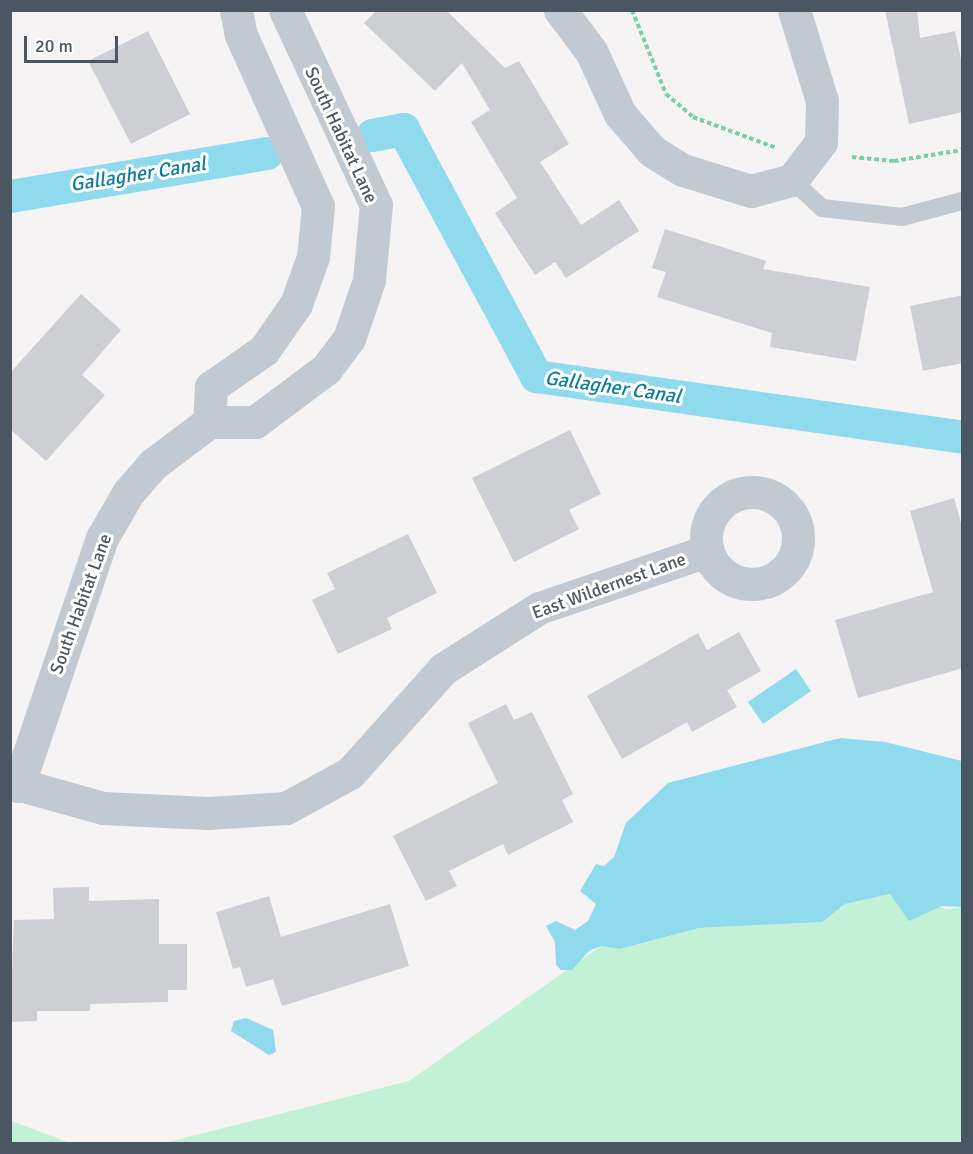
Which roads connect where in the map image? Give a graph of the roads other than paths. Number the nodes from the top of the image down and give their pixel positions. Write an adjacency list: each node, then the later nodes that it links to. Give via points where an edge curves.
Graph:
1 (236, 10): 7 (street, via 241,35 318,206 313,257 296,304 264,350 211,387)
2 (285, 10): 7 (street, South Habitat Lane, via 376,205 369,280 349,339 326,369 255,423)
3 (560, 10): 5 (street, via 591,51 620,114 652,151 683,170 751,191)
4 (794, 10): 5 (street, via 822,101 821,142)
5 (788, 165): 6 (lane, via 822,208 902,217)
6 (963, 201)
7 (208, 422): 9 (street, South Habitat Lane, via 152,465 128,493 102,538)
8 (706, 551): 9 (street, East Wildernest Lane, via 539,608 443,669 350,773 286,808 208,813 103,808)
9 (14, 784)

